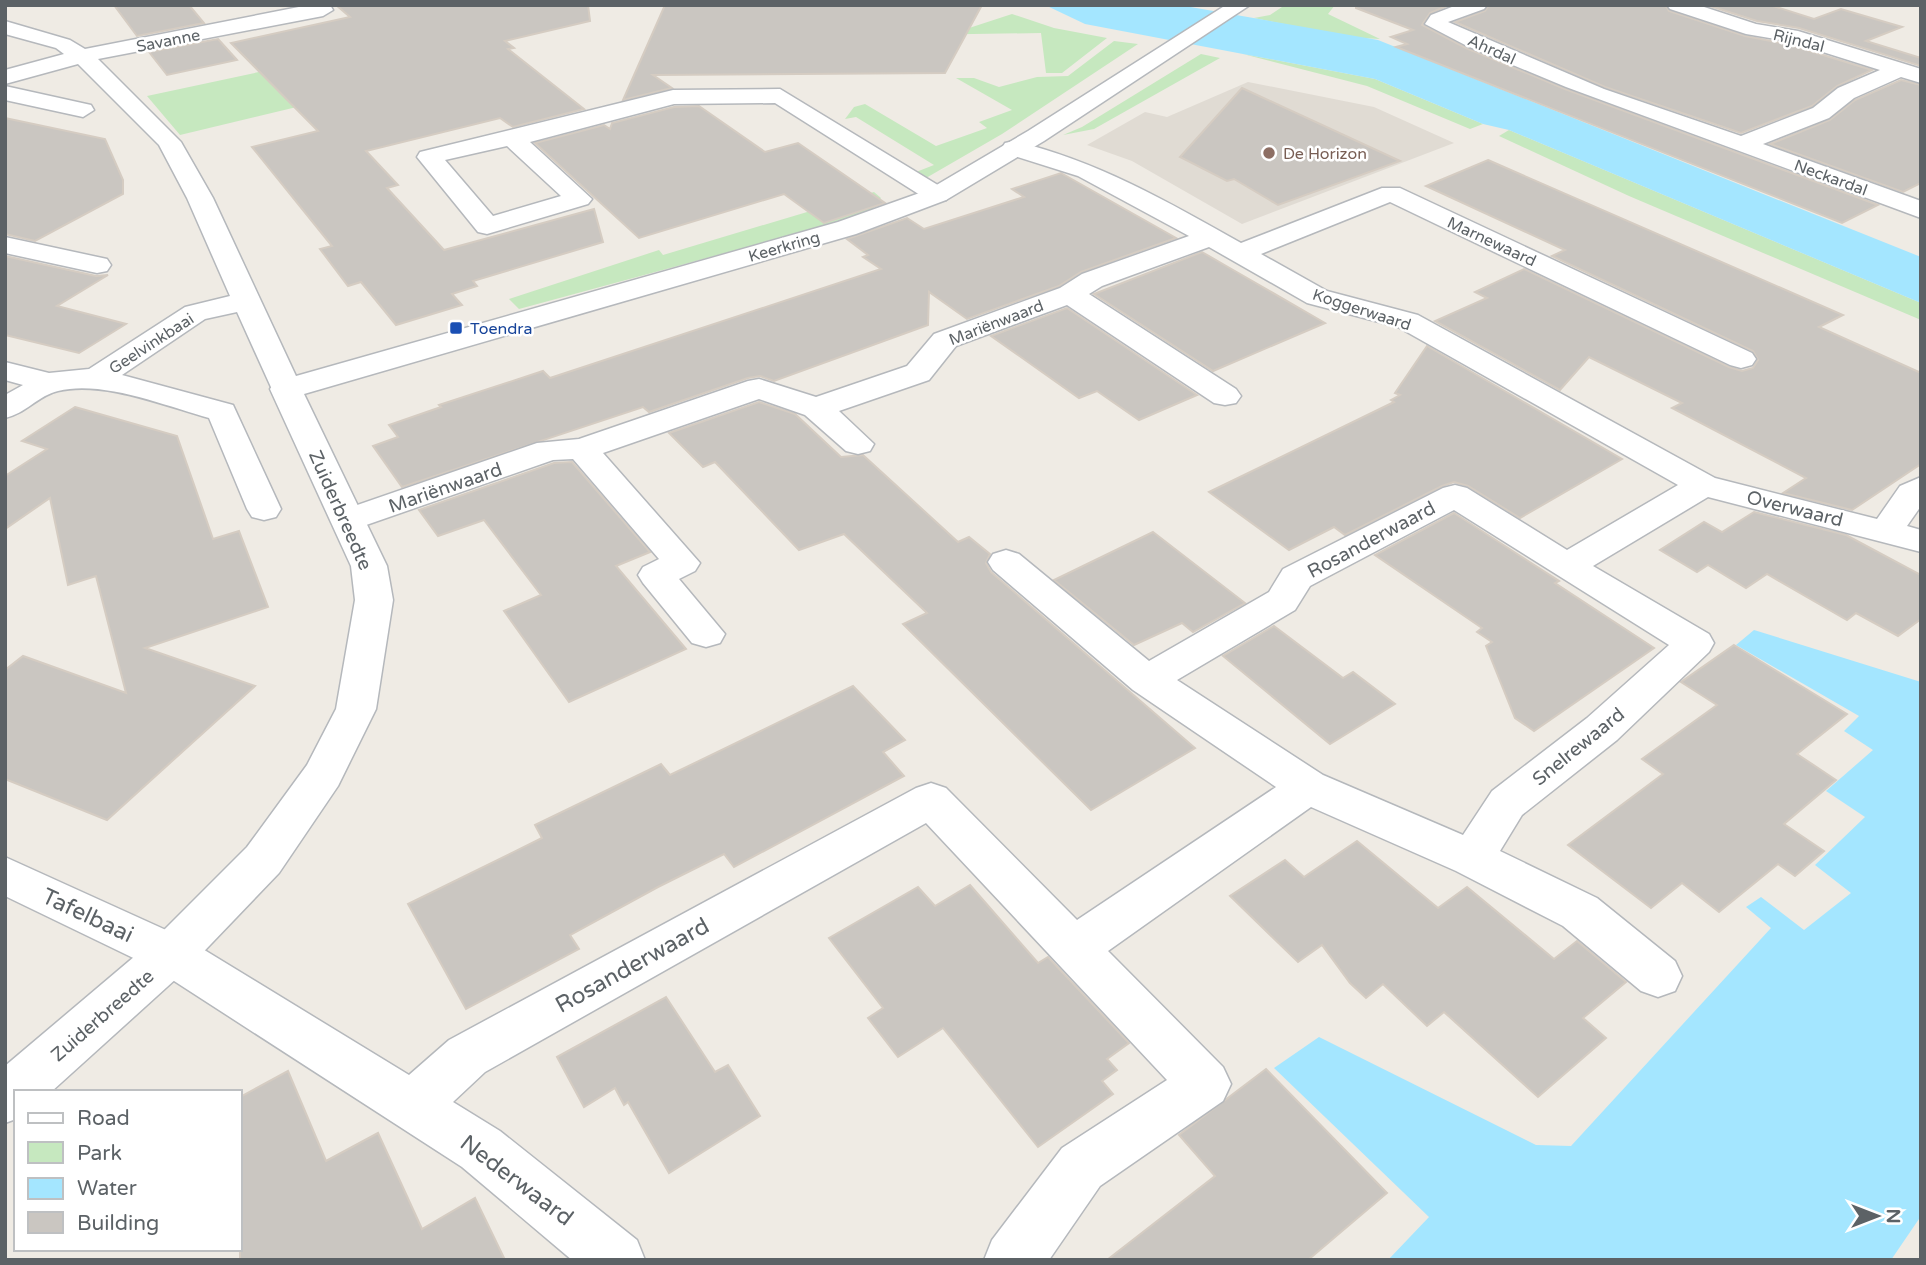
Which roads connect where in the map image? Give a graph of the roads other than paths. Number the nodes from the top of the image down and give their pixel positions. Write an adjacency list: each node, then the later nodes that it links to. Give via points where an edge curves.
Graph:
1 (237, 5): 6 (street)
2 (318, 5): 6 (street, Savanne, via 323,10)
3 (1477, 5): 11 (street, Ahrdal, via 1435,24 1508,58)
4 (1677, 5): 9 (street, Rijndal, via 1753,30 1791,34)
5 (1237, 7): 16 (street, Keerkring)
6 (253, 24): 8 (street, Savanne)
7 (5, 27): 8 (street, Zuiderbreedte, via 63,44)
8 (82, 56): 10 (street, Savanne); 24 (street, Zuiderbreedte, via 169,142)
9 (1910, 73): 15 (street, via 1846,93 1821,113)
10 (5, 77)
11 (1600, 92): 15 (street, Neckardal)
12 (5, 93): 13 (street)
13 (83, 110)
14 (513, 139): 14 (street, via 579,199 487,226 429,157); 17 (street, via 673,97 780,96)
15 (1741, 144): 18 (street, Neckardal)
16 (1014, 148): 17 (street, Keerkring); 19 (street, Koggerwaard, via 1087,171)
17 (937, 195): 29 (street, Keerkring, via 847,228)
18 (1921, 210)
19 (1211, 237): 21 (street, Koggerwaard); 23 (street, Mariënwaard, via 1092,279)
20 (5, 245): 22 (street)
21 (1239, 253): 25 (street, Marnewaard, via 1391,193); 35 (street, Koggerwaard, via 1317,297 1408,321)
22 (97, 265)
23 (1070, 294): 30 (street, Mariënwaard); 31 (street, Mariënwaard, via 945,340 918,373)
24 (247, 302): 27 (street, Geelvinkbaai, via 195,313); 29 (street, Zuiderbreedte)
25 (1741, 359)
26 (5, 370): 28 (street, Geelvinkbaai)
27 (97, 378): 28 (street, Geelvinkbaai); 37 (street, Geelvinkbaai, via 222,412)
28 (50, 382): 32 (street, Geelvinkbaai)
29 (286, 389): 38 (street, Zuiderbreedte)
30 (1225, 396)
31 (816, 408): 33 (street, Mariënwaard); 34 (street, Mariënwaard, via 760,388)
32 (5, 409)
33 (858, 444)
34 (582, 449): 38 (street, Mariënwaard, via 549,450); 43 (street, via 682,563 656,575)
35 (1703, 485): 39 (street, Overwaard); 42 (street)
36 (1921, 487): 39 (street)
37 (264, 509)
38 (349, 520): 50 (street, Zuiderbreedte, via 369,566 374,600 356,709 323,775 263,860)
39 (1886, 532): 40 (street, Overwaard)
40 (1921, 541)
41 (1006, 562): 45 (street)
42 (1566, 566): 44 (street, Rosanderwaard); 45 (street, Rosanderwaard, via 1455,495 1296,578 1282,601)
43 (706, 634)
44 (1695, 643): 47 (street, Snelrewaard, via 1602,729 1507,803)
45 (1147, 680): 46 (street)
46 (1308, 787): 47 (street); 49 (street)
47 (1472, 858): 51 (street, via 1580,912)
48 (5, 875): 50 (street, Tafelbaai)
49 (1074, 948): 53 (street, Rosanderwaard, via 931,800 467,1056); 55 (street, Rosanderwaard, via 1205,1084 1081,1167)
50 (172, 954): 52 (street, Zuiderbreedte); 53 (street)
51 (1658, 975)
52 (16, 1090)
53 (412, 1106): 54 (street, Nederwaard, via 481,1149)
54 (617, 1260)
55 (1012, 1260)

